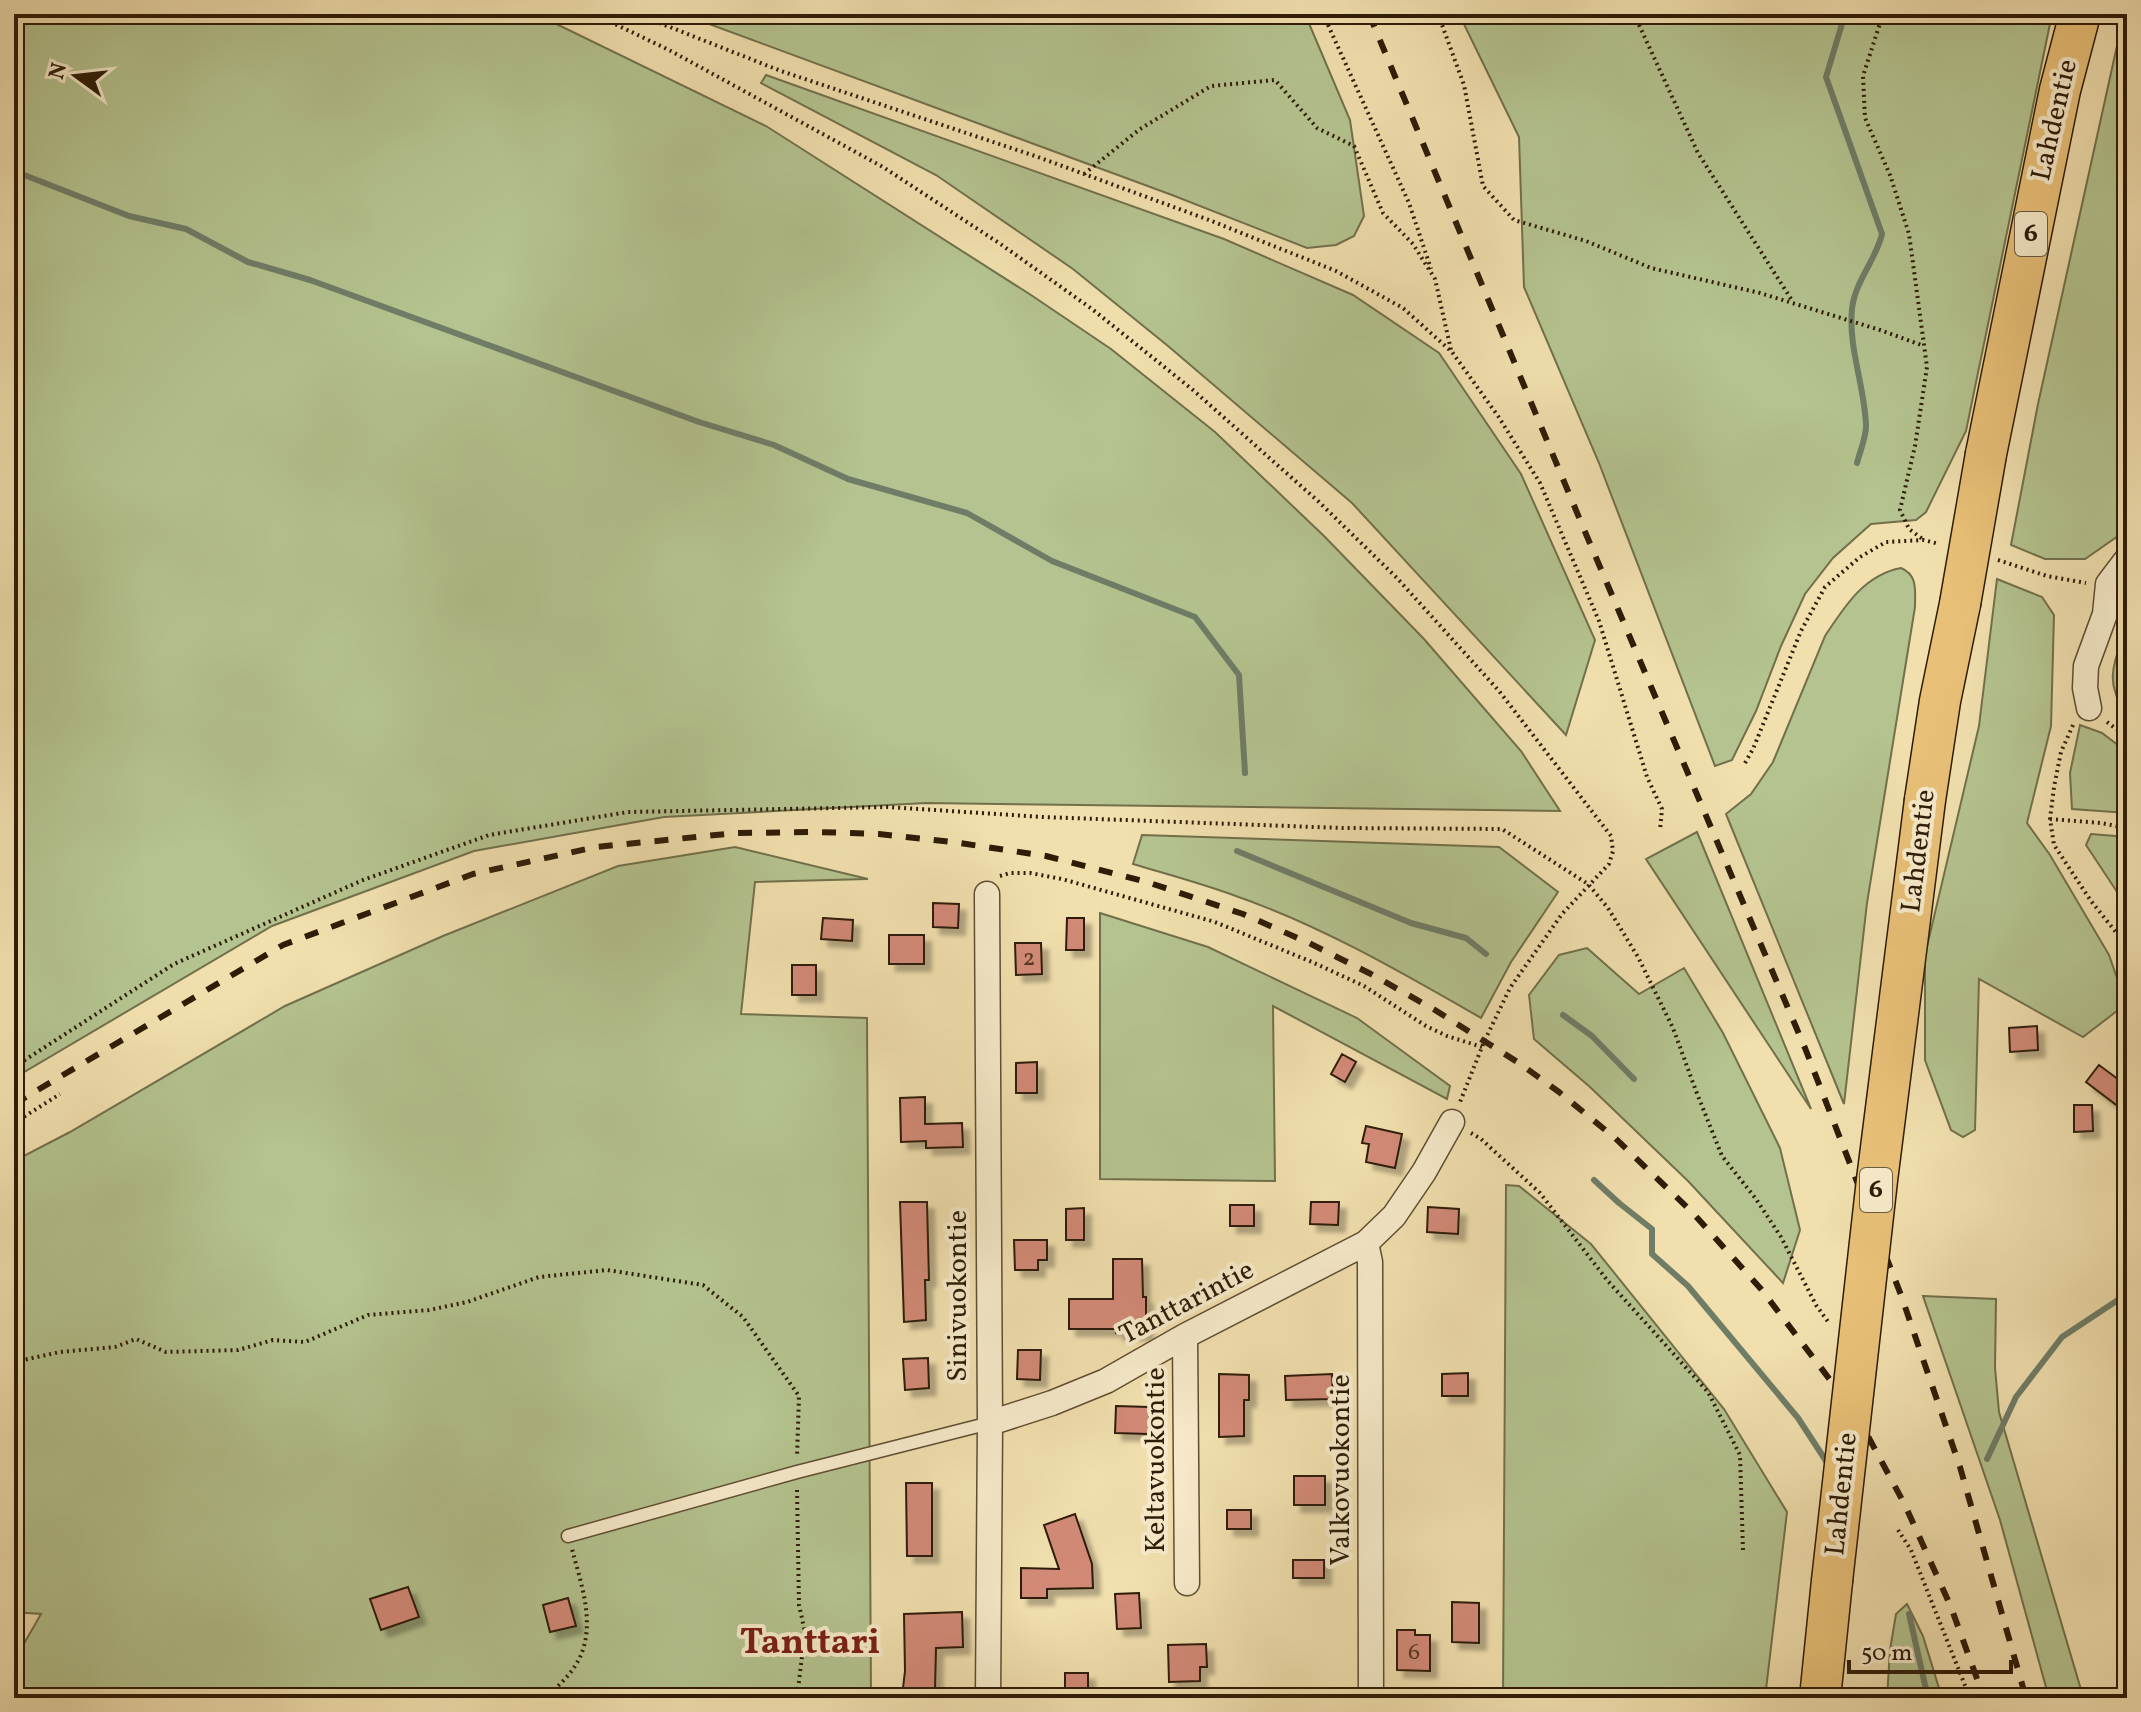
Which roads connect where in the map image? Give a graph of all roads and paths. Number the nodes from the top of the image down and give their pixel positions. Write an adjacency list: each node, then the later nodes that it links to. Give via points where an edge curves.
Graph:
1 (594, 14): 23 (path, via 883,167 1092,309 1193,390 1397,578 1499,691 1611,836 1609,864)
2 (637, 14): 10 (path, via 781,71)
3 (1323, 14): 11 (path, via 1409,203)
4 (1438, 14): 12 (path, via 1464,85 1483,186 1514,220 1651,268)
5 (1634, 14): 12 (path, via 1698,153)
6 (1883, 14): 13 (path, via 1863,76 1865,118 1909,234)
7 (2069, 14): 9 (lane)
8 (2080, 14): 9 (highway, Lahdentie / 6)
9 (2060, 90): 45 (highway, Lahdentie / 6, bridge, via 1986,454 1925,800)
10 (1084, 174): 11 (path, via 1140,129 1211,86 1275,80 1317,128 1354,146 1383,213 1413,244); 14 (path, via 1336,271 1403,308)
11 (1435, 279): 14 (path)
12 (1794, 303): 13 (path)
13 (1924, 346): 19 (path, via 1927,367 1900,510 1909,529 1924,540 1886,542 1825,587)
14 (1452, 352): 22 (path, via 1540,483 1599,621 1647,777 1662,809)
15 (2127, 559): 17 (street)
16 (1999, 560): 17 (path, via 2047,576)
17 (2108, 584): 18 (street, via 2105,614 2086,666)
18 (2089, 708): 20 (path, via 2074,724 2061,752)
19 (1745, 763)
20 (2050, 819): 21 (path); 25 (path, via 2054,845)
21 (2127, 828)
22 (1660, 830)
23 (1588, 884): 26 (path, via 1510,988); 27 (path, via 1502,829 1342,828 888,807 628,812 489,835 363,880 174,964); 32 (path, via 1608,908 1659,999 1722,1156 1772,1225)
24 (987, 894): 26 (path, via 995,877 1030,873 1215,922 1364,986 1426,1026); 35 (street, Sinivuokontie)
25 (2127, 946)
26 (1482, 1047): 29 (path)
27 (14, 1067)
28 (60, 1094): 30 (path)
29 (1452, 1122): 31 (street, Tanttarintie, via 1394,1216); 39 (path, via 1481,1139 1540,1193 1607,1280 1708,1392 1740,1455)
30 (14, 1123)
31 (1366, 1243): 33 (street, Tanttarintie); 44 (street, Valkovuokontie)
32 (1834, 1330)
33 (1185, 1336): 35 (street, Tanttarintie, via 1106,1381); 40 (street, Keltavuokontie)
34 (14, 1362): 36 (path, via 136,1339 166,1352 238,1350 273,1340 305,1342 368,1315 429,1310 539,1277 607,1270 703,1285 743,1317 799,1396)
35 (990, 1423): 36 (lane, Tanttarintie); 43 (street, Sinivuokontie)
36 (797, 1472): 38 (lane, Tanttarintie); 42 (path, via 799,1605 805,1632)
37 (1898, 1530): 46 (path, via 1911,1550)
38 (568, 1536): 41 (path, via 582,1589 587,1641 566,1678)
39 (1743, 1550)
40 (1187, 1583)
41 (545, 1698)
42 (797, 1698)
43 (988, 1698)
44 (1371, 1698)
45 (1820, 1698)
46 (1970, 1698)

